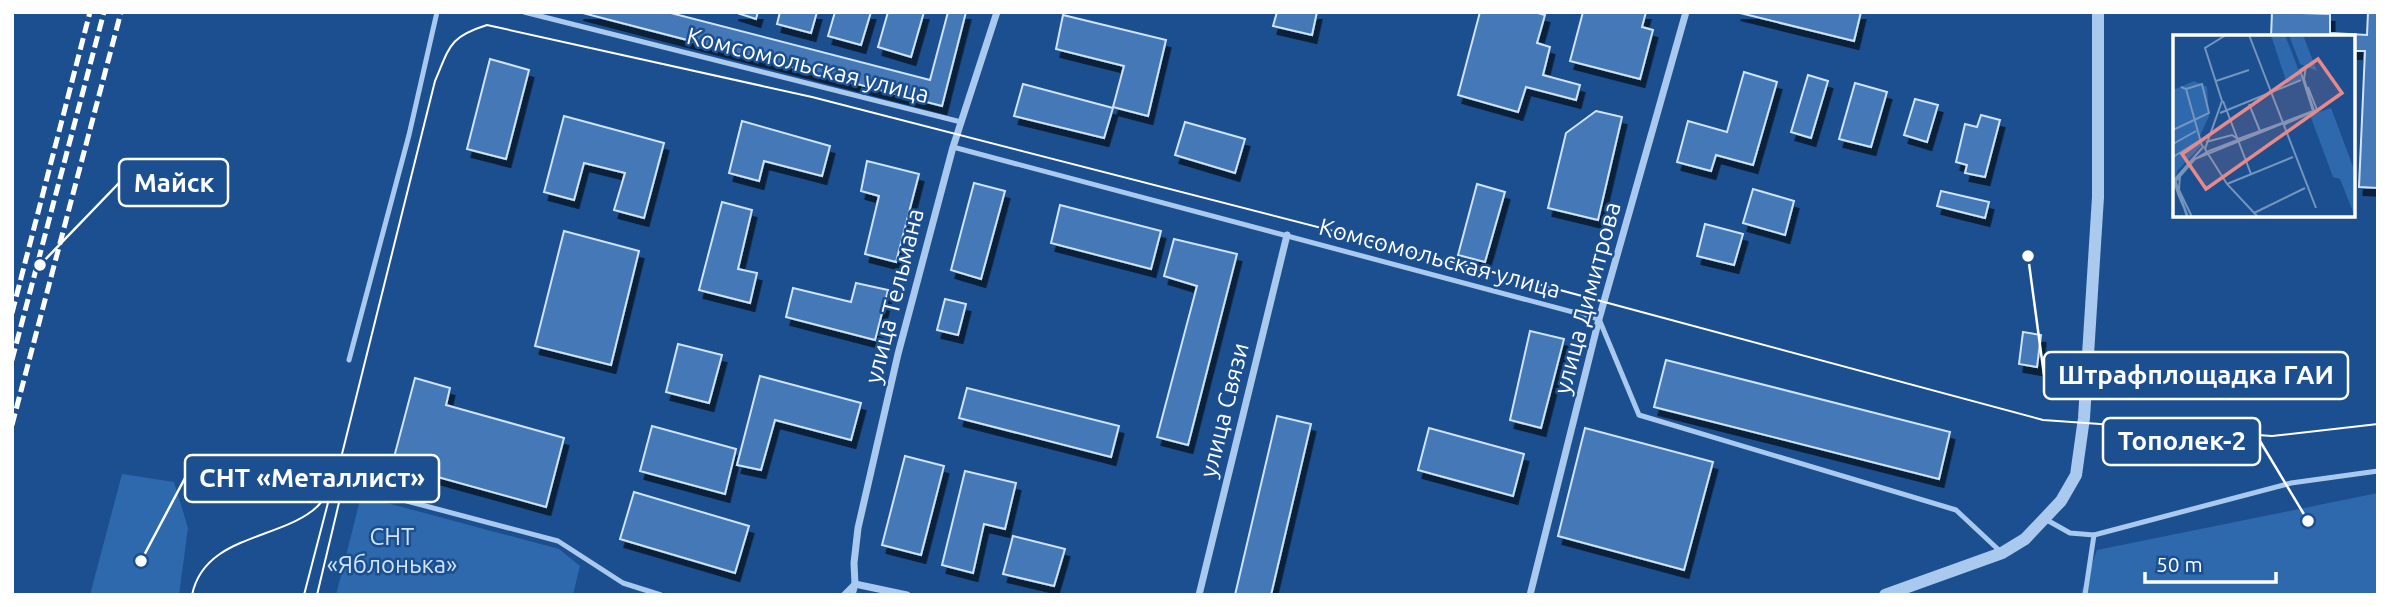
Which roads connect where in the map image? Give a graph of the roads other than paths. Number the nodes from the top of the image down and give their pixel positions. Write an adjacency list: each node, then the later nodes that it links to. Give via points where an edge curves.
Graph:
1 (437, 12): 10 (lane)
2 (524, 12): 6 (lane, Комсомольская улица)
3 (997, 12): 6 (street, улица Тельмана)
4 (1686, 12): 9 (street, улица Димитрова)
5 (2098, 12): 13 (street, via 2098,197 2084,418 2076,475)
6 (961, 122): 7 (street, улица Тельмана)
7 (953, 147): 8 (lane, Комсомольская улица); 16 (street, улица Тельмана, via 858,528)
8 (1287, 235): 9 (lane, Комсомольская улица); 21 (street, улица Связи)
9 (1599, 319): 15 (lane, via 1639,415 1956,510); 22 (street, улица Димитрова)
10 (349, 360)
11 (2378, 471): 14 (lane, via 2291,483)
12 (384, 495): 17 (lane, via 558,541 623,583)
13 (2045, 519): 14 (lane, via 2070,533); 15 (street)
14 (2094, 535): 24 (lane)
15 (2002, 553): 23 (street)
16 (855, 584): 18 (lane); 19 (street, улица Тельмана); 20 (street)
17 (661, 595)
18 (843, 595)
19 (852, 595)
20 (907, 595)
21 (1199, 595)
22 (1530, 595)
23 (1885, 595)
24 (2085, 595)

